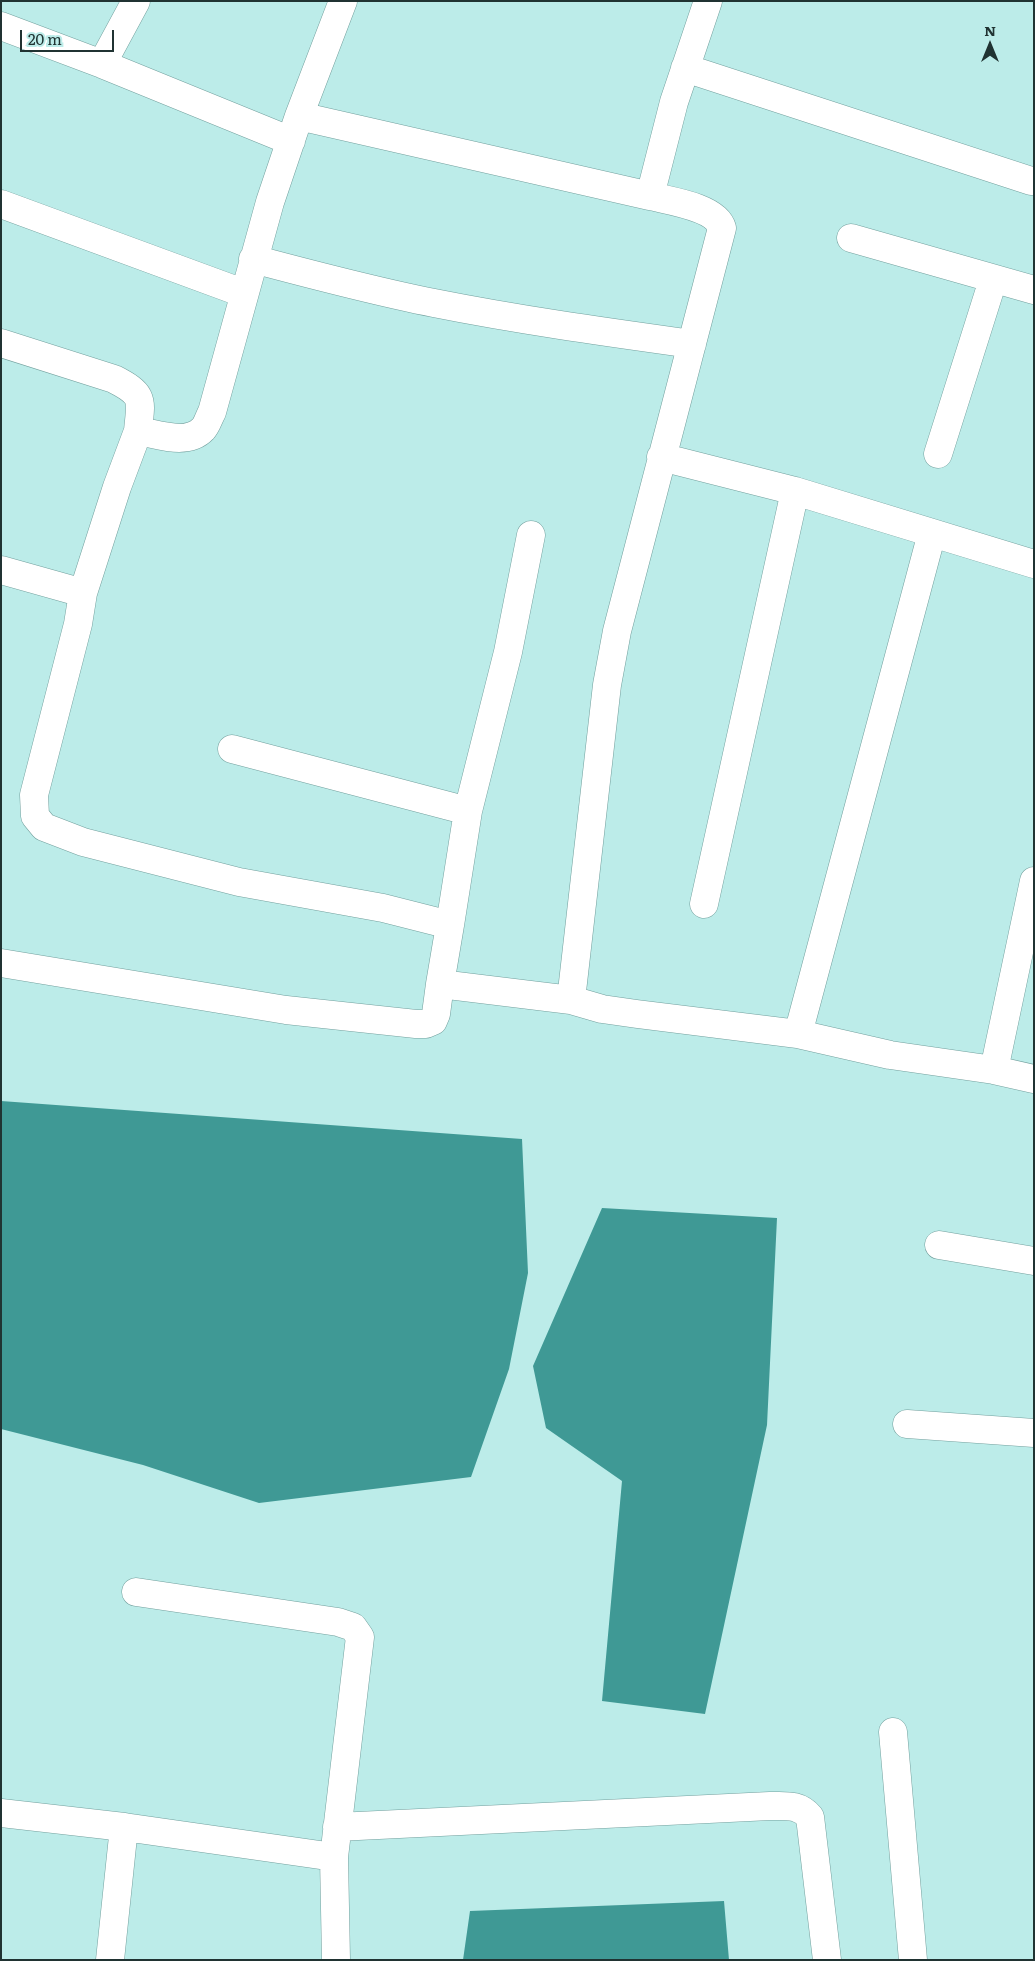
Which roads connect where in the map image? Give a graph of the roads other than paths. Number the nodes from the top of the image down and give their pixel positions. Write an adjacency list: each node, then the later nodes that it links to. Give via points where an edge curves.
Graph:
1 (136, 1): 5 (street)
2 (343, 1): 7 (street)
3 (708, 1): 6 (street)
4 (1, 26): 5 (street)
5 (102, 64): 7 (street)
6 (685, 68): 8 (street); 9 (street)
7 (295, 128): 9 (street); 12 (street)
8 (1031, 181)
9 (650, 196): 17 (street, via 708,212 720,221 722,228)
10 (1, 204): 15 (street)
11 (851, 238): 13 (street)
12 (253, 259): 15 (street); 17 (street, via 432,303)
13 (993, 280): 14 (street); 19 (street)
14 (1034, 290)
15 (243, 293): 18 (street, via 212,412 203,429 182,439)
16 (1, 343): 18 (street, via 127,386 141,402)
17 (692, 344): 20 (street)
18 (138, 431): 26 (street)
19 (938, 454)
20 (661, 457): 21 (street); 34 (street, via 625,594 607,685)
21 (795, 491): 22 (street); 30 (street)
22 (932, 533): 24 (street); 35 (street)
23 (531, 535): 28 (street, via 508,652)
24 (1034, 564)
25 (1, 570): 26 (street)
26 (83, 593): 31 (street, via 34,795 35,816 44,827 83,842 221,878 383,908)
27 (232, 748): 28 (street)
28 (468, 811): 31 (street)
29 (1034, 881): 36 (street)
30 (704, 904)
31 (450, 925): 33 (street)
32 (1, 963): 33 (street, via 286,1010 416,1024 433,1021)
33 (440, 984): 34 (street)
34 (571, 1000): 35 (street, via 620,1011)
35 (798, 1034): 36 (street, via 890,1055)
36 (994, 1070): 37 (street)
37 (1034, 1079)
38 (939, 1245): 39 (street)
39 (1034, 1261)
40 (907, 1424): 41 (street)
41 (1034, 1433)
42 (136, 1592): 46 (street, via 338,1622 353,1627 360,1637)
43 (893, 1732): 51 (street)
44 (1, 1813): 45 (street)
45 (124, 1827): 47 (street); 48 (street)
46 (337, 1827): 47 (street); 50 (street, via 791,1806 802,1809 810,1818)
47 (334, 1857): 49 (street)
48 (110, 1960)
49 (336, 1960)
50 (827, 1960)
51 (913, 1960)

